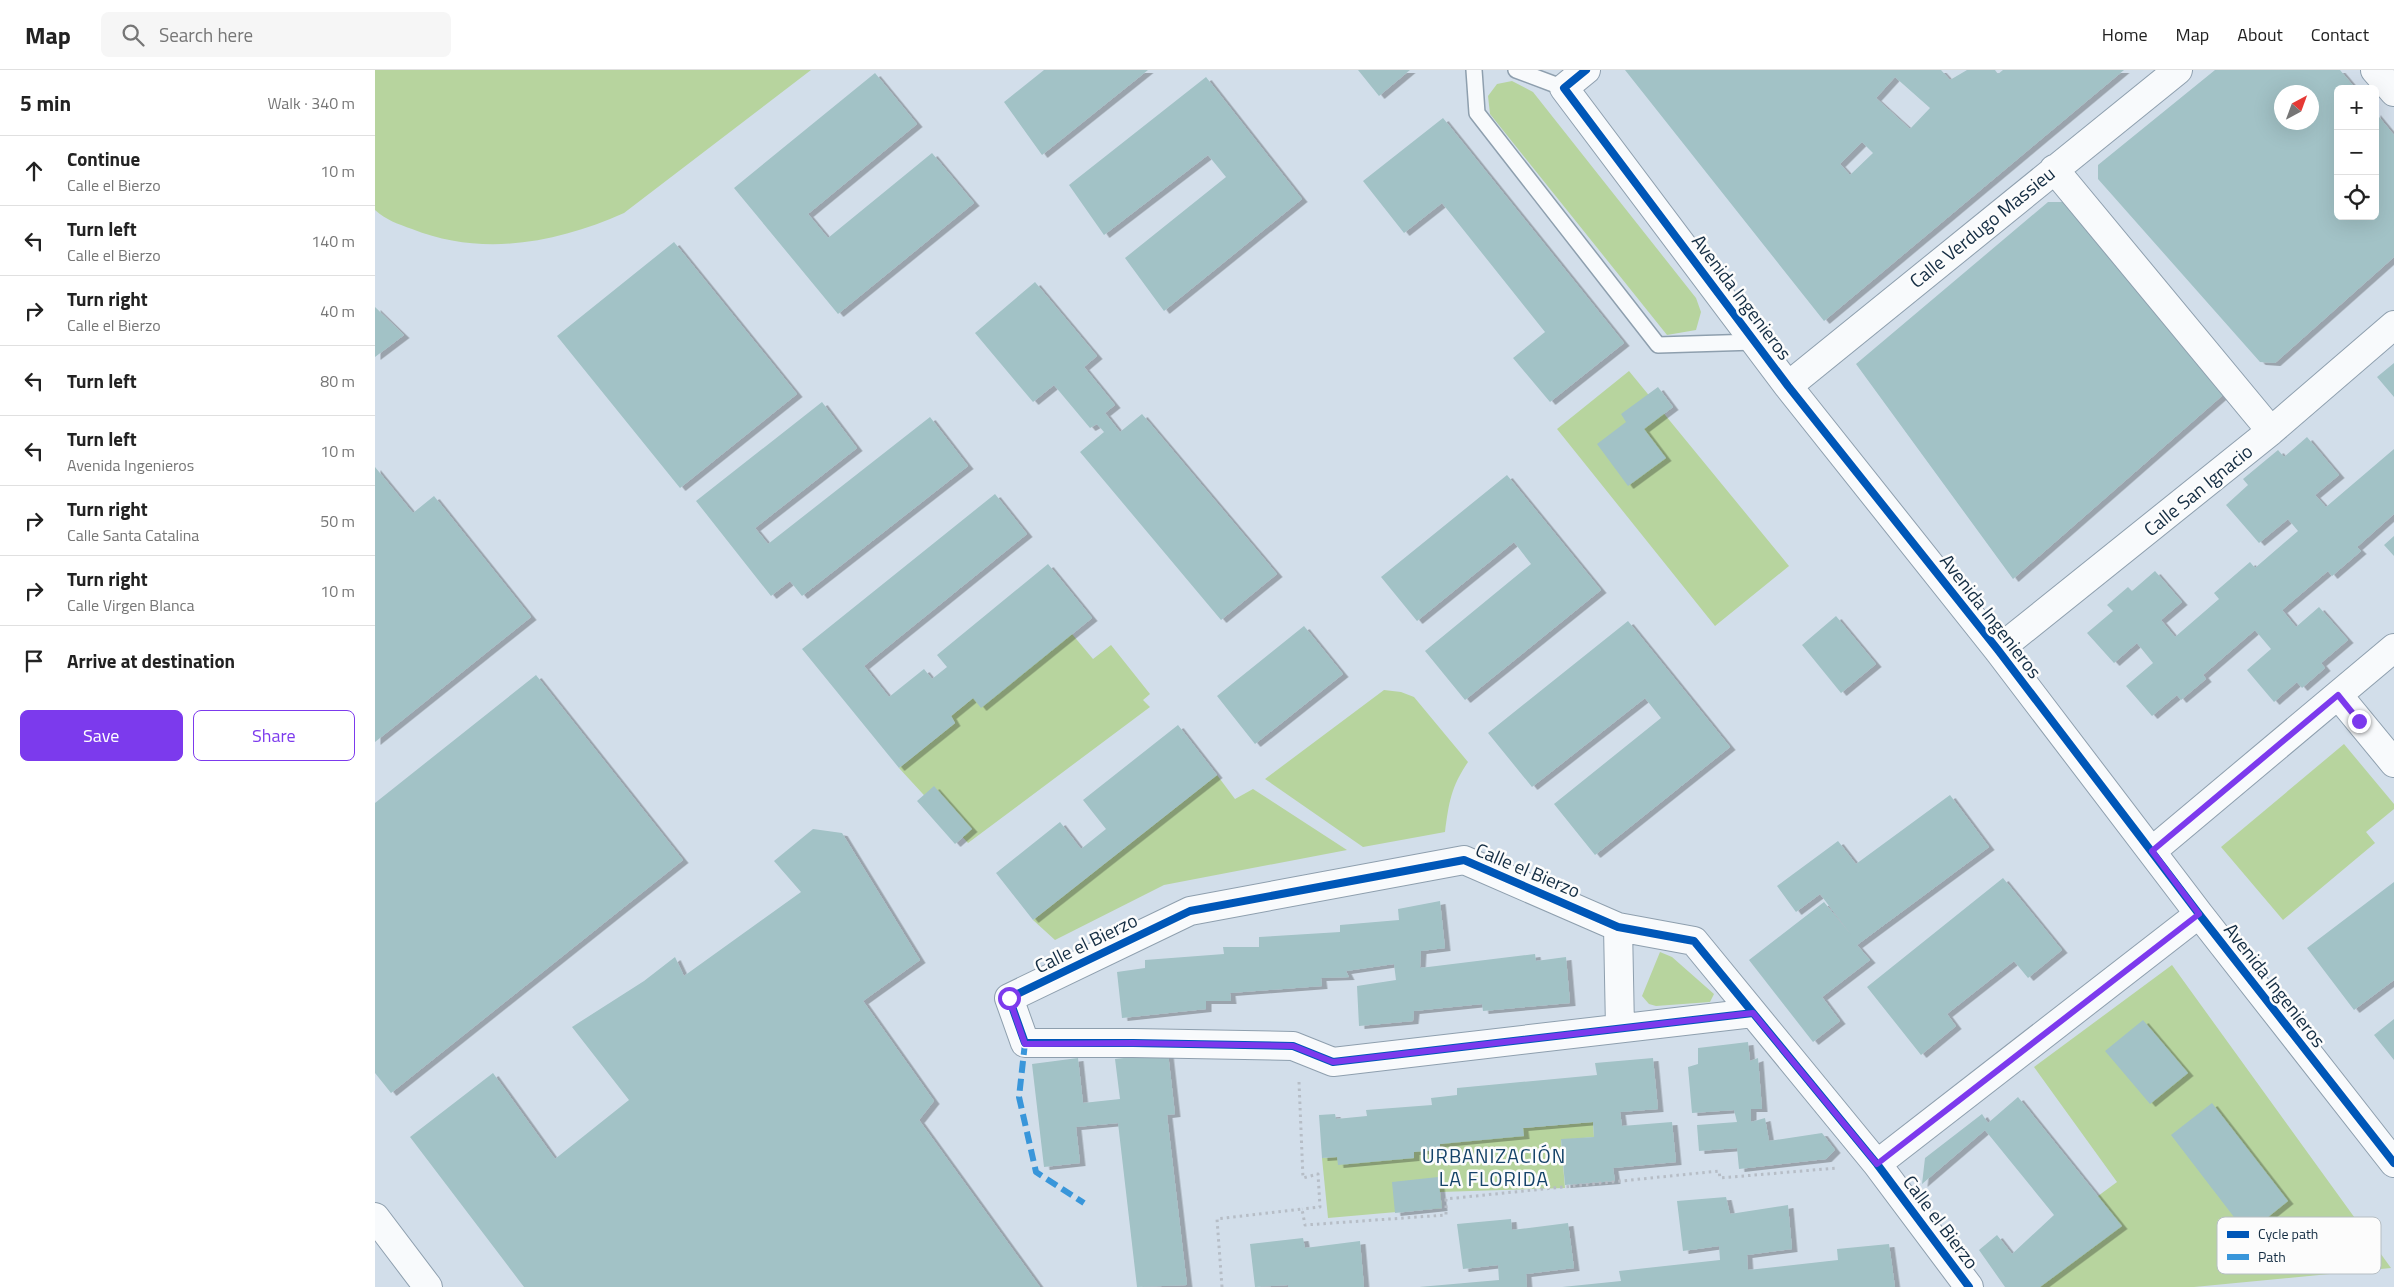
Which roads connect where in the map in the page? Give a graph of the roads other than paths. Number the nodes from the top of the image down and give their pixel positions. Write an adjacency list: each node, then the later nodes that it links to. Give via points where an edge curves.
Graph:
1 (1474, 70): 10 (lane, via 1477,113 1658,345)
2 (1516, 70): 6 (lane)
3 (1586, 70): 6 (street)
4 (2178, 70): 8 (street, Calle Verdugo Massieu)
5 (2375, 70): 7 (street)
6 (1564, 88): 10 (street, Avenida Ingenieros)
7 (2394, 92)
8 (2054, 169): 11 (street, Calle Verdugo Massieu); 12 (street)
9 (2394, 325): 12 (street, Calle San Ignacio)
10 (1755, 342): 11 (street, Avenida Ingenieros)
11 (1788, 386): 14 (street, Avenida Ingenieros)
12 (2271, 431): 14 (street, Calle San Ignacio)
13 (2394, 648): 15 (street)
14 (1998, 650): 17 (street, Avenida Ingenieros)
15 (2338, 695): 16 (street); 17 (street)
16 (2394, 763)
17 (2152, 851): 18 (street, Avenida Ingenieros)
18 (2199, 914): 22 (street, Avenida Ingenieros); 23 (street)
19 (1618, 927): 20 (street, Calle el Bierzo, via 1694,941); 21 (street); 21 (street, Calle el Bierzo, via 1464,860 1190,911 1009,998 1025,1044 1293,1046 1333,1062)
20 (1753, 1013): 21 (street, Calle el Bierzo); 23 (street, Calle el Bierzo)
21 (1620, 1028)
22 (2394, 1163)
23 (1877, 1164): 26 (street, Calle el Bierzo)
24 (375, 1217): 25 (street)
25 (428, 1287)
26 (1969, 1287)

